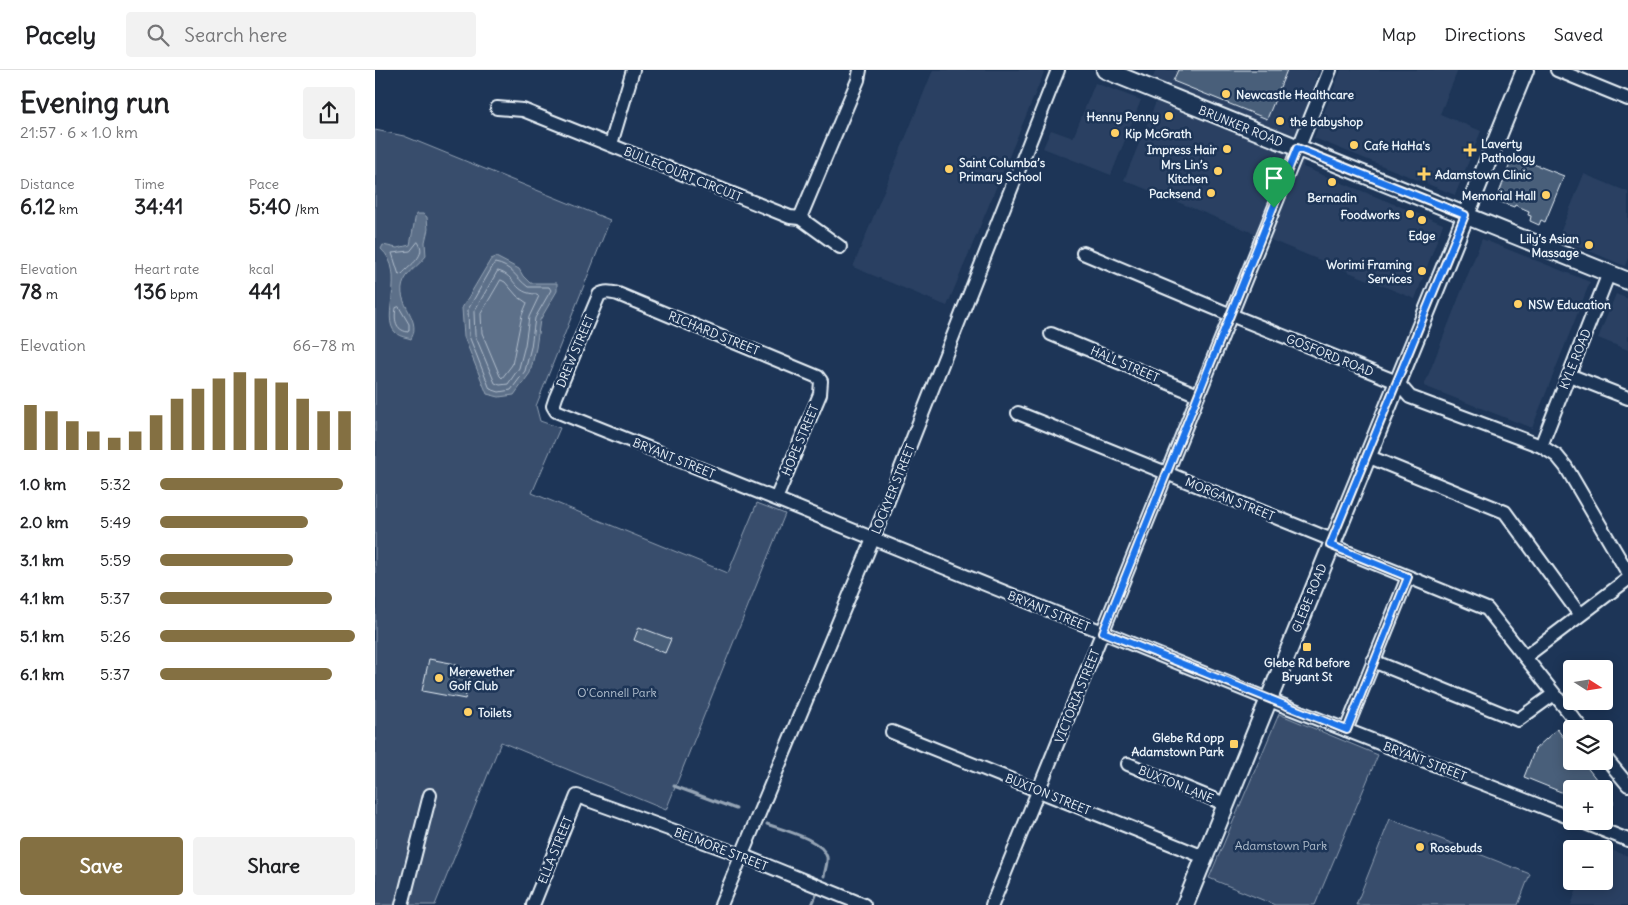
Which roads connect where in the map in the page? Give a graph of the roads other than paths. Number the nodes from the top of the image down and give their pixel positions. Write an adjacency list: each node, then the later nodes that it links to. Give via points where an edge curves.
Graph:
1 (633, 70): 10 (street, BULLECOURT CIRCUIT)
2 (860, 70): 13 (street)
3 (1058, 70): 32 (street, LOCKYER STREET)
4 (1105, 70): 11 (main road, BRUNKER ROAD)
5 (1330, 70): 11 (street, VICTORIA STREET)
6 (1525, 70): 12 (main road, GLEBE ROAD)
7 (1557, 70): 8 (street)
8 (1628, 98)
9 (497, 108): 10 (street, via 523,110)
10 (611, 144): 13 (street, BULLECOURT CIRCUIT, via 790,217)
11 (1297, 148): 12 (main road, BRUNKER ROAD); 19 (street, VICTORIA STREET)
12 (1465, 215): 16 (main road, BRUNKER ROAD); 23 (main road, GLEBE ROAD)
13 (800, 218): 14 (street, BULLECOURT CIRCUIT)
14 (840, 247)
15 (1083, 253): 19 (street, GOSFORD ROAD)
16 (1609, 273): 17 (main road, BRUNKER ROAD); 21 (street, KYLE ROAD)
17 (1628, 281)
18 (603, 292): 22 (street, RICHARD STREET, via 617,294 777,359 813,374); 26 (street, DREW STREET, via 596,300 556,397 553,406)
19 (1231, 315): 23 (street, GOSFORD ROAD); 24 (street, VICTORIA STREET)
20 (1051, 334): 24 (street, HALL STREET)
21 (1569, 375): 25 (street); 28 (street, KYLE ROAD)
22 (821, 381): 31 (street, HOPE STREET, via 820,394)
23 (1397, 382): 28 (street, GOSFORD ROAD, via 1410,397); 29 (main road, GLEBE ROAD)
24 (1199, 395): 30 (street, VICTORIA STREET)
25 (1628, 398)
26 (556, 412): 31 (street, BRYANT STREET)
27 (1018, 413): 30 (street, MORGAN STREET)
28 (1541, 446): 34 (street, GOSFORD ROAD, via 1557,456 1566,467)
29 (1367, 456): 33 (main road, GLEBE ROAD); 37 (street, via 1505,512)
30 (1167, 474): 33 (street, MORGAN STREET); 38 (street, VICTORIA STREET)
31 (776, 499): 32 (street, BRYANT STREET)
32 (873, 539): 38 (street, BRYANT STREET); 56 (street, LOCKYER STREET)
33 (1331, 542): 35 (street, MORGAN STREET); 42 (main road, GLEBE ROAD)
34 (1628, 573)
35 (1408, 577): 39 (street, MORGAN STREET, via 1487,608); 40 (street)
36 (1628, 579): 37 (street)
37 (1580, 615): 39 (street)
38 (1103, 632): 42 (street, BRYANT STREET); 49 (street, VICTORIA STREET)
39 (1525, 657): 41 (street, MORGAN STREET)
40 (1373, 661): 41 (street, via 1518,720); 44 (street)
41 (1554, 694): 43 (street, MORGAN STREET)
42 (1268, 700): 44 (street, BRYANT STREET); 52 (main road, GLEBE ROAD)
43 (1575, 720)
44 (1347, 730): 53 (street, BRYANT STREET)
45 (892, 732): 49 (street, BUXTON STREET)
46 (1128, 764): 52 (street, BUXTON LANE)
47 (1613, 767): 48 (street)
48 (1628, 785)
49 (1039, 790): 57 (street, BUXTON STREET); 62 (street, VICTORIA STREET)
50 (430, 795): 58 (street)
51 (577, 796): 56 (street, BELMORE STREET); 59 (street, ELLA STREET)
52 (1225, 804): 57 (main road, GLEBE ROAD)
53 (1563, 815)
54 (1603, 830): 55 (street)
55 (1628, 840)
56 (741, 854): 60 (street, LOCKYER STREET); 61 (street, BELMORE STREET)
57 (1204, 857): 63 (main road, GLEBE ROAD)
58 (403, 905)
59 (533, 905)
60 (721, 905)
61 (864, 905)
62 (993, 905)
63 (1185, 905)

